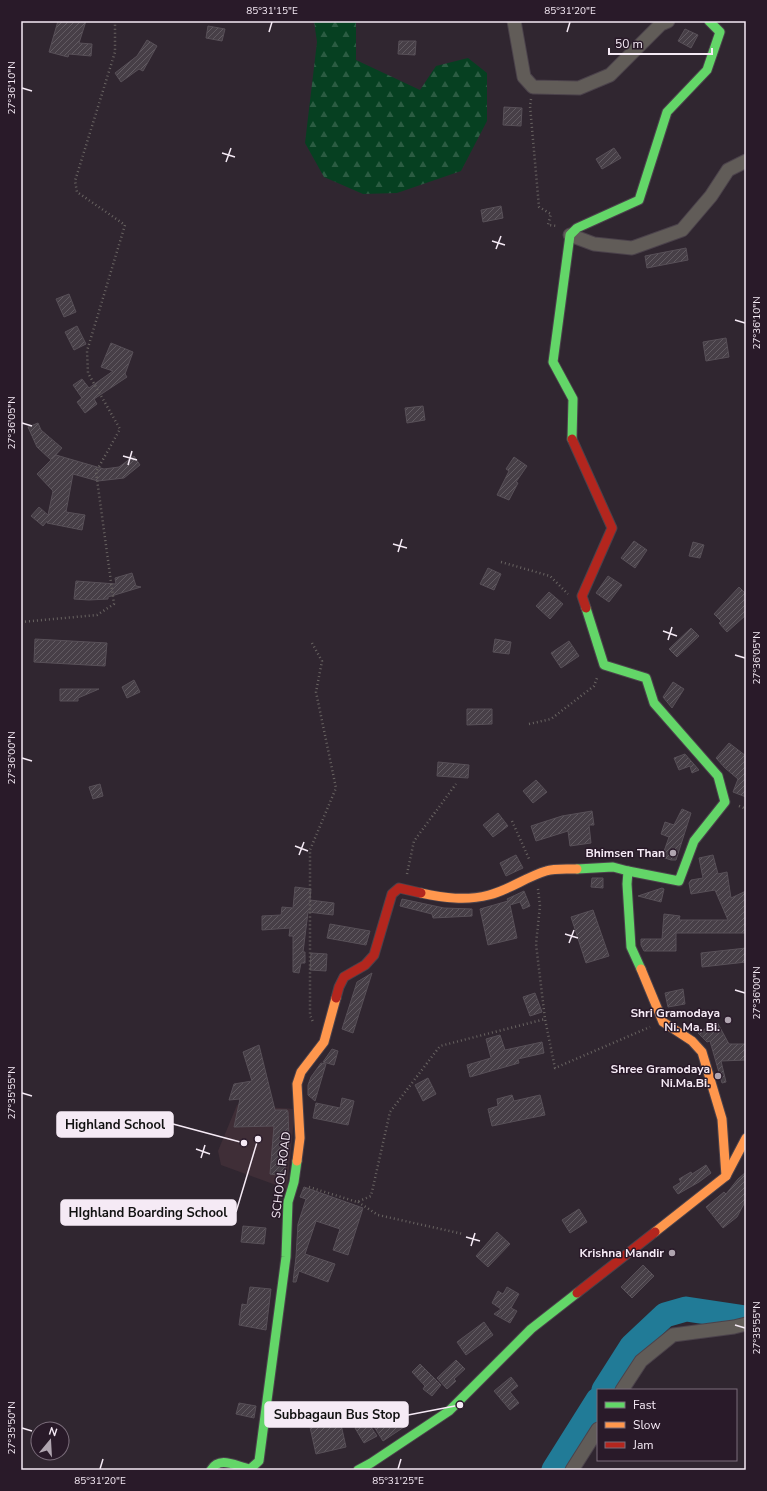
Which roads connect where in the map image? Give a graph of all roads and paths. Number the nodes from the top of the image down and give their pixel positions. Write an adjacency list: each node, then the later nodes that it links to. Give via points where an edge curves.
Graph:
1 (116, 21): 10 (path, via 115,52 75,181 77,192 125,225 86,350 88,373 120,429 96,472 114,604 96,615)
2 (514, 21): 5 (street, via 524,77)
3 (668, 21): 5 (street, via 661,24 610,75 579,88)
4 (709, 21): 7 (street, via 720,32 707,70 667,112 639,200)
5 (533, 87): 7 (path, via 530,106 539,207 551,214 548,225)
6 (746, 161): 7 (street, via 728,170 711,196 682,230 632,248 594,244)
7 (574, 232): 9 (street, via 553,362 573,399 572,440 612,528)
8 (501, 562): 9 (path, via 550,576 572,598)
9 (582, 596): 12 (street)
10 (21, 622)
11 (312, 643): 21 (path, via 322,660 316,692 336,788 310,850 310,1016)
12 (604, 665): 13 (path, via 594,686 551,719); 16 (street, via 646,678 654,703 718,776 725,802 694,842 679,881)
13 (529, 724)
14 (456, 784): 18 (path, via 414,841 407,874)
15 (512, 821): 17 (path)
16 (628, 871): 17 (street, via 613,867 548,870); 20 (street, via 630,947)
17 (536, 874): 18 (street, via 490,895 468,899 446,898); 19 (path, via 540,906 536,944)
18 (399, 888): 21 (street, SCHOOL ROAD, via 392,894 374,955 365,965 344,977 339,987)
19 (545, 1020): 20 (path, via 555,1068); 25 (path, via 440,1046 390,1112 371,1196)
20 (663, 1022): 23 (street, via 692,1041 702,1052 722,1119)
21 (324, 1042): 24 (street, SCHOOL ROAD, via 301,1072 297,1084 300,1138)
22 (746, 1138): 23 (street)
23 (726, 1176): 31 (street, via 531,1329 449,1411)
24 (294, 1182): 25 (path); 30 (street, SCHOOL ROAD, via 288,1202 286,1257 259,1462 250,1469 217,1462)
25 (357, 1202): 26 (path, via 378,1215)
26 (463, 1234)
27 (746, 1324): 28 (street, via 673,1335 640,1361)
28 (623, 1389)
29 (597, 1431): 32 (street)
30 (211, 1470)
31 (358, 1470)
32 (572, 1470)

